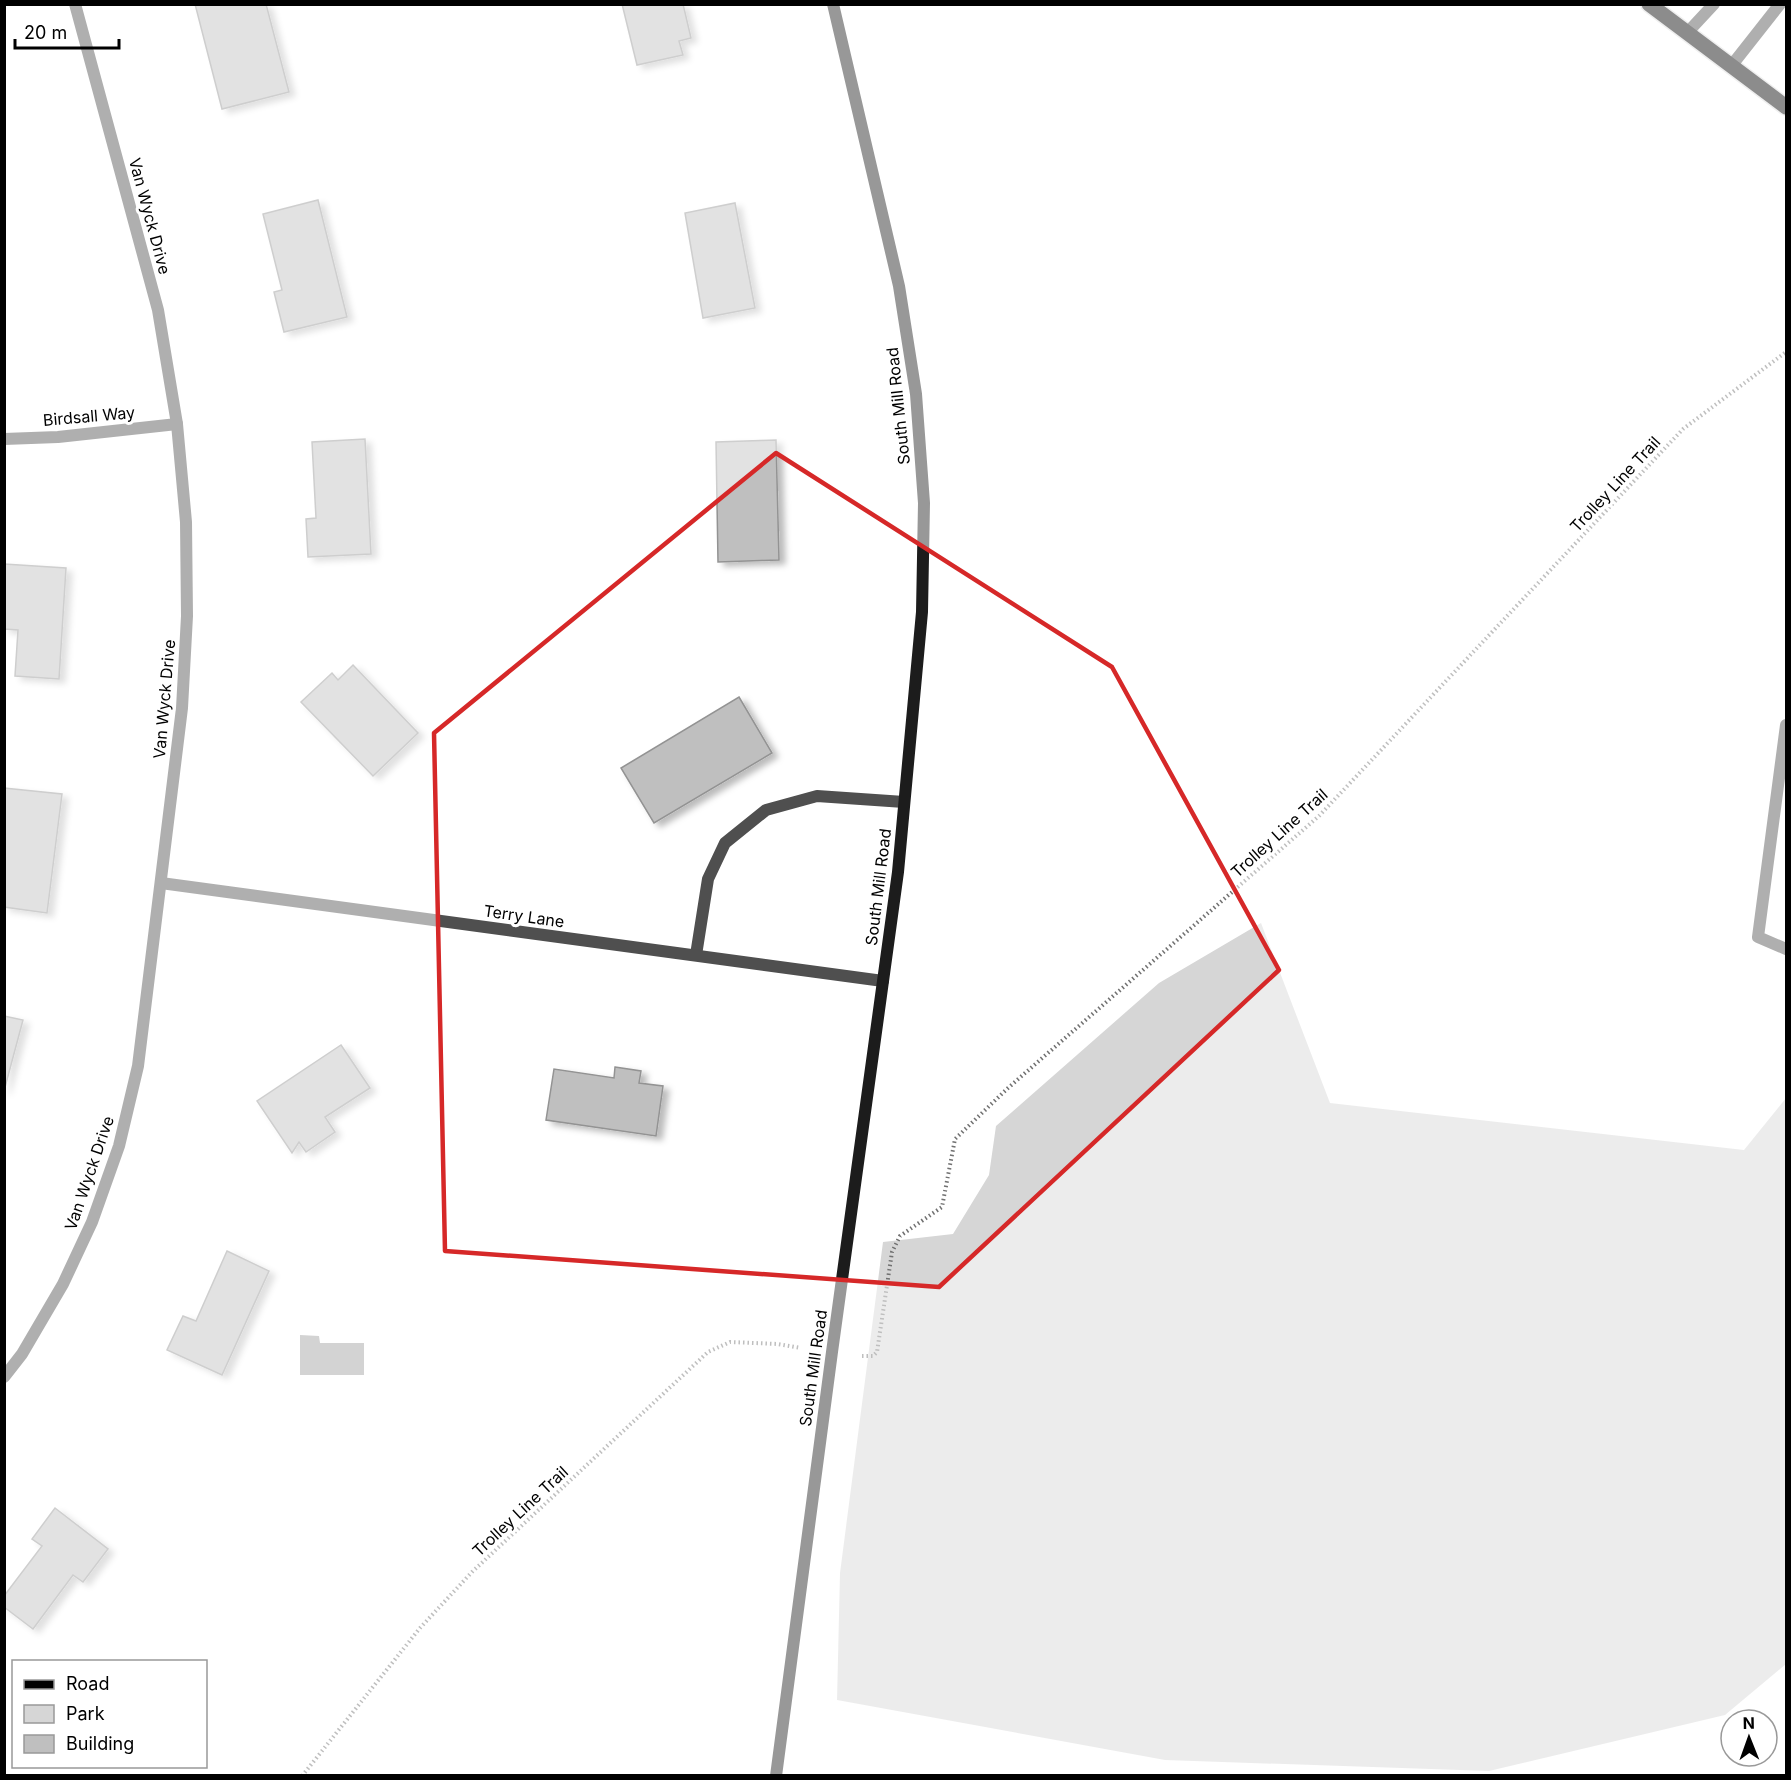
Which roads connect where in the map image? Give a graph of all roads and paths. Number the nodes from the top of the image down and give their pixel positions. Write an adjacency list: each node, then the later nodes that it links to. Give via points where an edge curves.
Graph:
1 (75, 4): 10 (street, Van Wyck Drive, via 158,310)
2 (833, 4): 13 (main road, South Mill Road, via 899,286 916,393 924,503 922,612)
3 (1649, 4): 6 (main road)
4 (1714, 4): 6 (street)
5 (1780, 4): 7 (street)
6 (1687, 33): 7 (main road)
7 (1732, 65): 8 (main road)
8 (1786, 107)
9 (1786, 352): 19 (path, Trolley Line Trail, via 1683,429 1320,816 955,1138 942,1208 900,1236 892,1252 877,1352)
10 (177, 424): 11 (street, Birdsall Way); 14 (street, Van Wyck Drive, via 186,522 187,616 182,708)
11 (4, 439)
12 (1786, 725): 15 (street, via 1758,937)
13 (904, 802): 16 (street, via 817,796 765,810 725,843 708,879); 17 (main road, South Mill Road)
14 (161, 883): 16 (street, Terry Lane); 20 (street, Van Wyck Drive, via 138,1066 119,1146 92,1222 63,1284)
15 (1786, 949)
16 (696, 955): 17 (street, Terry Lane)
17 (883, 981): 22 (main road, South Mill Road)
18 (801, 1348): 21 (path, Trolley Line Trail, via 730,1342 708,1352 472,1572 420,1628)
19 (862, 1356)
20 (4, 1377)
21 (302, 1776)
22 (776, 1776)

